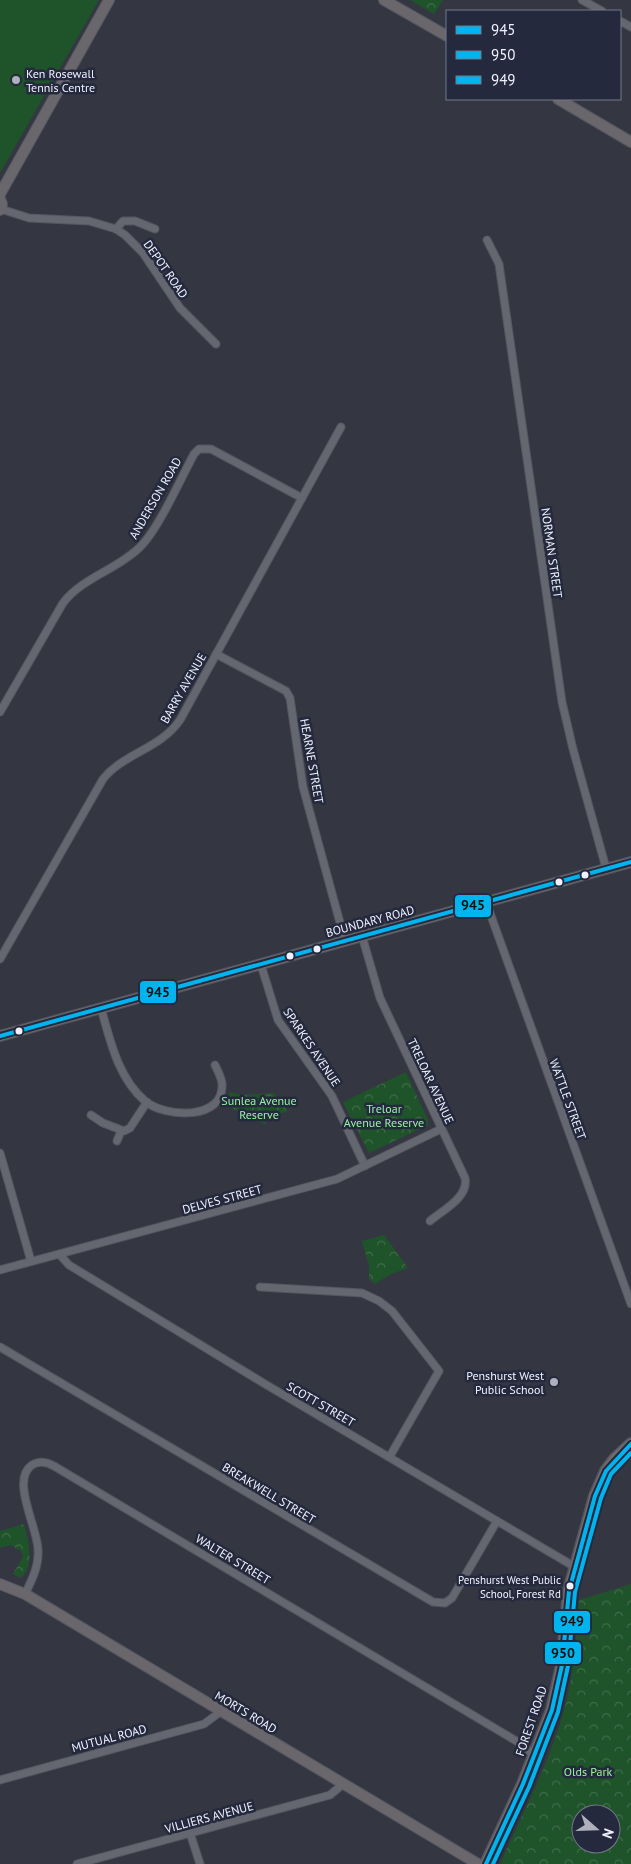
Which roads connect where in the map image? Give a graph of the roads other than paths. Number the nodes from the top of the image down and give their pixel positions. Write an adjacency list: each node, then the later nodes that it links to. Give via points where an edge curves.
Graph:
1 (109, 0): 8 (street)
2 (384, 0): 5 (street)
3 (582, 0): 4 (street)
4 (600, 10)
5 (446, 35)
6 (560, 100): 7 (street)
7 (631, 142)
8 (0, 194)
9 (0, 206): 10 (street, DEPOT ROAD, via 29,218 89,221)
10 (116, 229): 11 (street, via 126,220 141,222); 13 (street, DEPOT ROAD, via 138,246 180,308)
11 (155, 229)
12 (486, 240): 19 (street, NORMAN STREET, via 499,264 562,702)
13 (216, 344)
14 (340, 427): 15 (street, BARRY AVENUE)
15 (302, 498): 16 (street, BARRY AVENUE); 17 (street, ANDERSON ROAD, via 211,449 198,449 141,546 112,569 77,588 63,603)
16 (216, 654): 22 (street, HEARNE STREET, via 286,691 290,698 303,787); 23 (street, BARRY AVENUE, via 184,714 170,733 158,743 120,762 103,779)
17 (0, 712)
18 (631, 862): 19 (street, BOUNDARY ROAD)
19 (606, 868): 20 (street, BOUNDARY ROAD)
20 (486, 902): 21 (street, BOUNDARY ROAD); 40 (street, WATTLE STREET)
21 (362, 936): 22 (street, BOUNDARY ROAD); 30 (street, TRELOAR AVENUE, via 380,998)
22 (345, 941): 24 (street, BOUNDARY ROAD)
23 (0, 959)
24 (261, 965): 25 (street, BOUNDARY ROAD); 34 (street, SPARKES AVENUE, via 278,1020 332,1096)
25 (101, 1008): 26 (street, BOUNDARY ROAD); 28 (street, via 121,1067)
26 (0, 1036)
27 (215, 1065): 28 (street, via 222,1086 211,1105 197,1112 181,1114)
28 (146, 1102): 31 (street, via 130,1128)
29 (92, 1115): 31 (street)
30 (442, 1129): 34 (street, DELVES STREET); 35 (street, TRELOAR AVENUE, via 466,1186 461,1195)
31 (121, 1131): 32 (street)
32 (117, 1141)
33 (0, 1153): 37 (street)
34 (365, 1166): 36 (street, DELVES STREET, via 336,1179)
35 (430, 1222)
36 (60, 1255): 37 (street, DELVES STREET); 43 (street, SCOTT STREET, via 69,1265)
37 (31, 1261): 38 (street, DELVES STREET)
38 (0, 1270)
39 (260, 1287): 43 (street, via 362,1293 379,1301 392,1311 439,1372)
40 (631, 1304)
41 (0, 1347): 44 (street, BREAKWELL STREET, via 433,1602 445,1603 452,1598)
42 (631, 1444): 45 (main road, FOREST ROAD, via 615,1459 600,1482)
43 (390, 1456): 44 (street, SCOTT STREET)
44 (497, 1522): 45 (street, SCOTT STREET)
45 (575, 1567): 49 (main road, FOREST ROAD, via 557,1687)
46 (0, 1584): 47 (street, MORTS ROAD)
47 (25, 1594): 48 (street, MORTS ROAD); 49 (street, WALTER STREET, via 36,1569 38,1550 23,1482 30,1467 45,1462 522,1745)
48 (220, 1712): 50 (street, MUTUAL ROAD, via 204,1724); 51 (street, MORTS ROAD)
49 (535, 1757): 56 (main road, FOREST ROAD)
50 (0, 1780)
51 (343, 1784): 52 (street, VILLIERS AVENUE, via 330,1795); 55 (street, MORTS ROAD)
52 (190, 1833): 53 (street, VILLIERS AVENUE); 54 (street)
53 (77, 1864)
54 (200, 1864)
55 (478, 1864)
56 (486, 1864)

